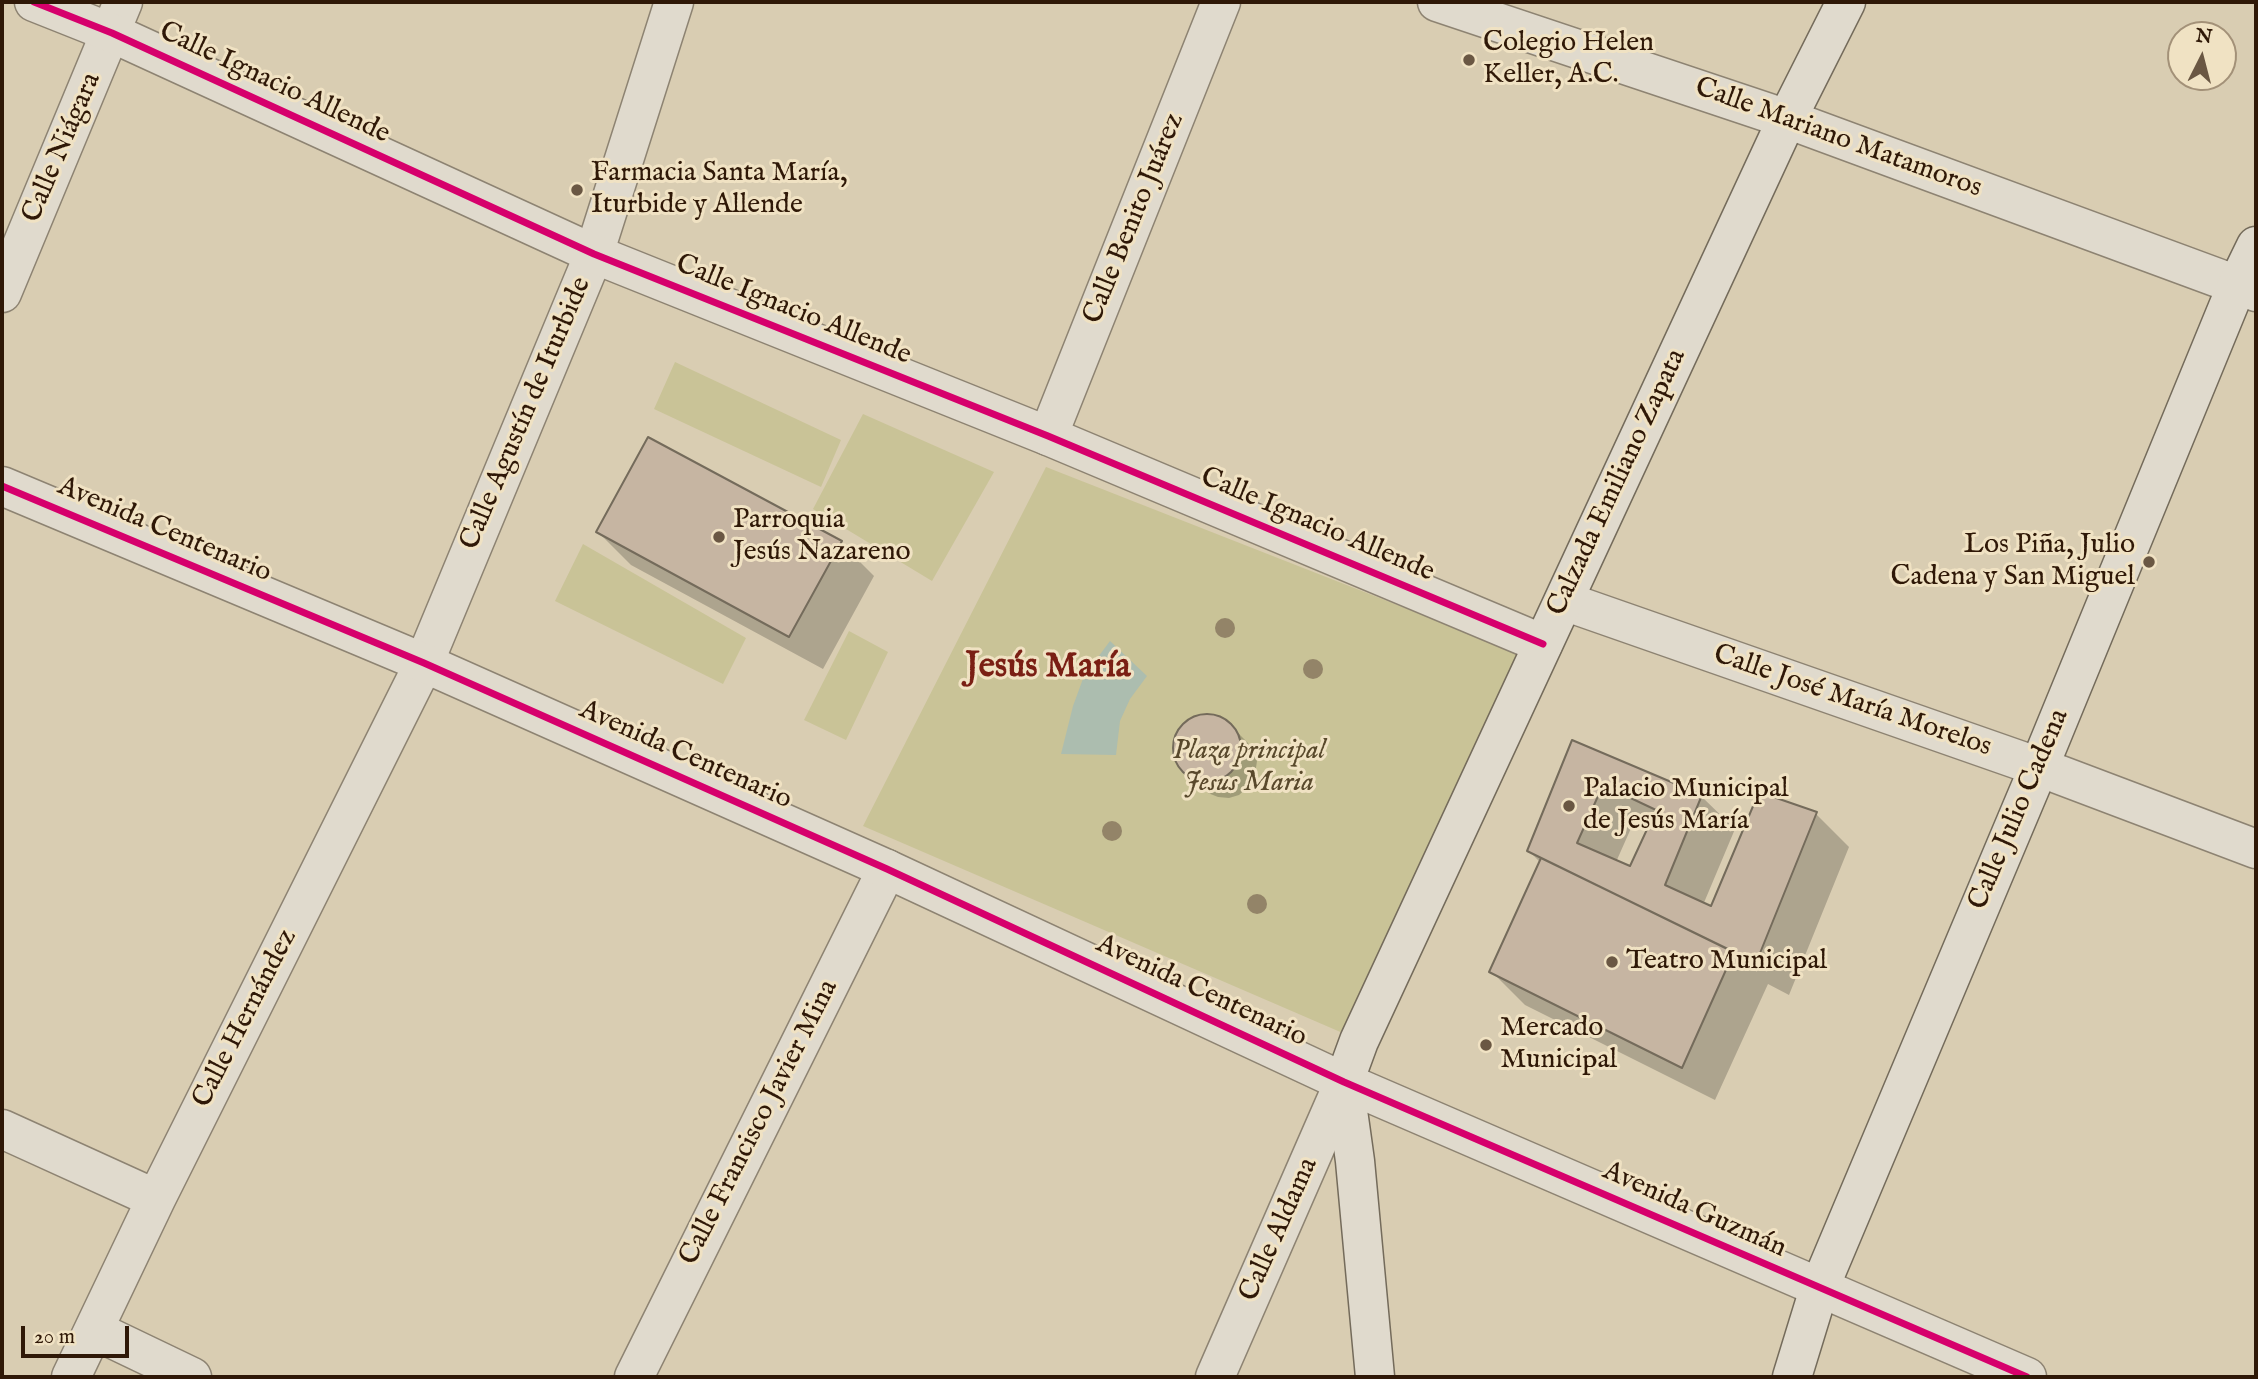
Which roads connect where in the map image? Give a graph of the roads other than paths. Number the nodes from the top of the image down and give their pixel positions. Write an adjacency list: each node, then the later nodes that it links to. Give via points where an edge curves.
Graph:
1 (34, 2): 6 (street, Calle Ignacio Allende)
2 (674, 2): 9 (street, Calle Agustín de Iturbide)
3 (1221, 2): 12 (street, Calle Benito Juárez)
4 (1437, 2): 7 (street, Calle Mariano Matamoros)
5 (1846, 2): 7 (street, Calzada Emiliano Zapata)
6 (117, 17): 9 (street, Calle Ignacio Allende); 11 (street, Calle Niágara)
7 (1787, 119): 10 (street, Calle Mariano Matamoros); 14 (street, Calzada Emiliano Zapata)
8 (2256, 246): 10 (street, Calle Julio Cadena)
9 (594, 254): 12 (street, Calle Ignacio Allende); 16 (street, Calle Agustín de Iturbide)
10 (2247, 288): 17 (street, Calle Julio Cadena)
11 (2, 293)
12 (1048, 436): 15 (street, Calle Ignacio Allende)
13 (2, 485): 16 (street, Avenida Centenario)
14 (1564, 601): 15 (street, Calzada Emiliano Zapata); 17 (street, Calle José María Morelos)
15 (1543, 644): 20 (street, Calzada Emiliano Zapata)
16 (424, 663): 19 (street, Avenida Centenario); 22 (street, Calle Hernández)
17 (2039, 767): 18 (street, Calle José María Morelos); 23 (street, Calle Julio Cadena)
18 (2256, 849)
19 (887, 869): 20 (street, Avenida Centenario); 27 (street, Calle Francisco Javier Mina)
20 (1344, 1082): 23 (street, Avenida Guzmán); 28 (street, Calle Aldama); 29 (street)
21 (2, 1129): 22 (street)
22 (156, 1199): 24 (street, Calle Hernández)
23 (1819, 1289): 30 (street, Calle Julio Cadena); 31 (street, Avenida Guzmán)
24 (93, 1330): 25 (street, Calle Hernández); 26 (street)
25 (71, 1377)
26 (192, 1377)
27 (634, 1377)
28 (1215, 1377)
29 (1375, 1377)
30 (1792, 1377)
31 (2027, 1377)

